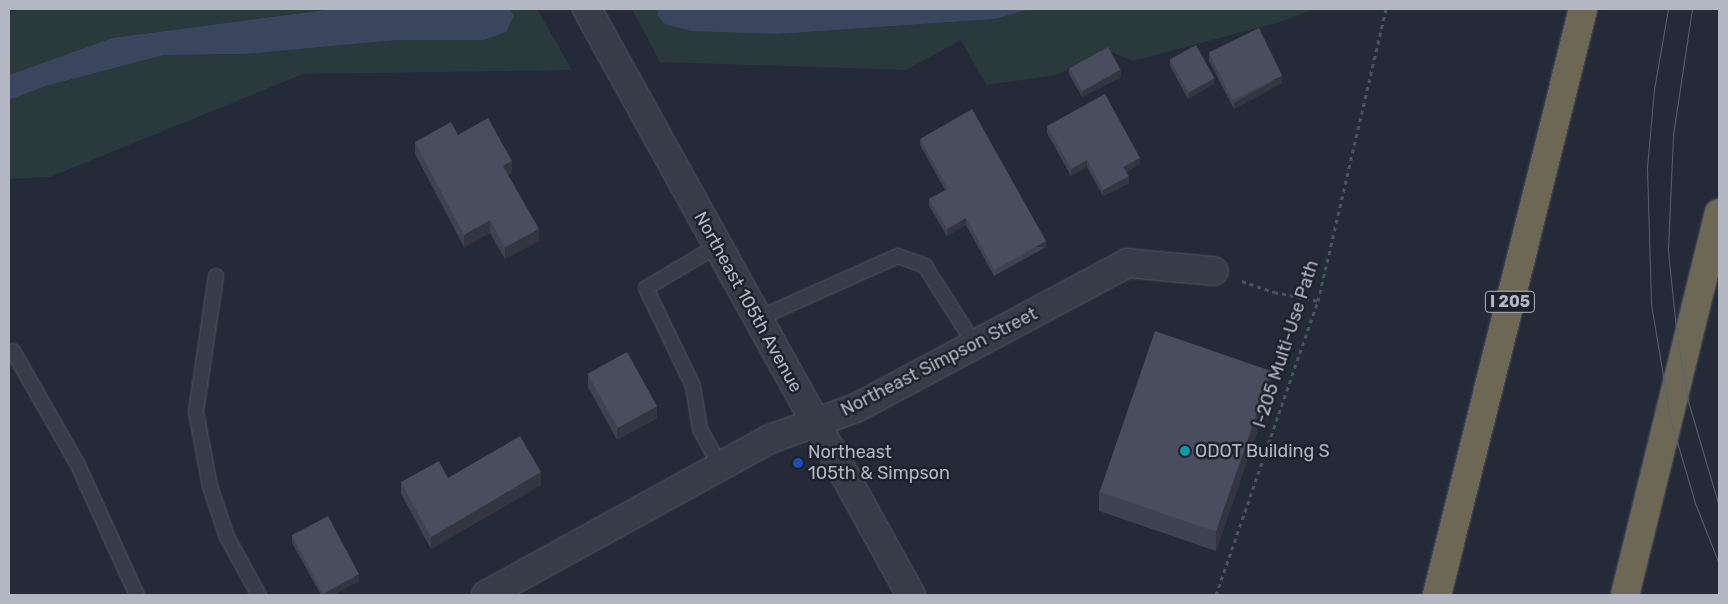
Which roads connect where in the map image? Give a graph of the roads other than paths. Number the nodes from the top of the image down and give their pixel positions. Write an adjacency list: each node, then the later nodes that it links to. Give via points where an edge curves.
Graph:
1 (587, 9): 4 (street, Northeast 105th Avenue)
2 (1583, 9): 16 (highway, I 205)
3 (1719, 213): 17 (highway)
4 (717, 246): 7 (street, Northeast 105th Avenue); 11 (lane, via 646,288 692,386 700,429)
5 (1214, 271): 8 (street, Northeast Simpson Street, via 1127,263)
6 (216, 276): 13 (lane, via 196,412 210,486 221,520)
7 (757, 319): 8 (lane, via 898,256 924,266); 10 (street, Northeast 105th Avenue)
8 (974, 344): 10 (street, Northeast Simpson Street, via 856,408)
9 (13, 351): 12 (lane, via 77,463)
10 (814, 423): 11 (street, Northeast Simpson Street, via 770,439); 15 (street, Northeast 105th Avenue)
11 (720, 466): 14 (street, Northeast Simpson Street)
12 (138, 595)
13 (259, 595)
14 (486, 595)
15 (911, 595)
16 (1437, 595)
17 (1625, 595)

